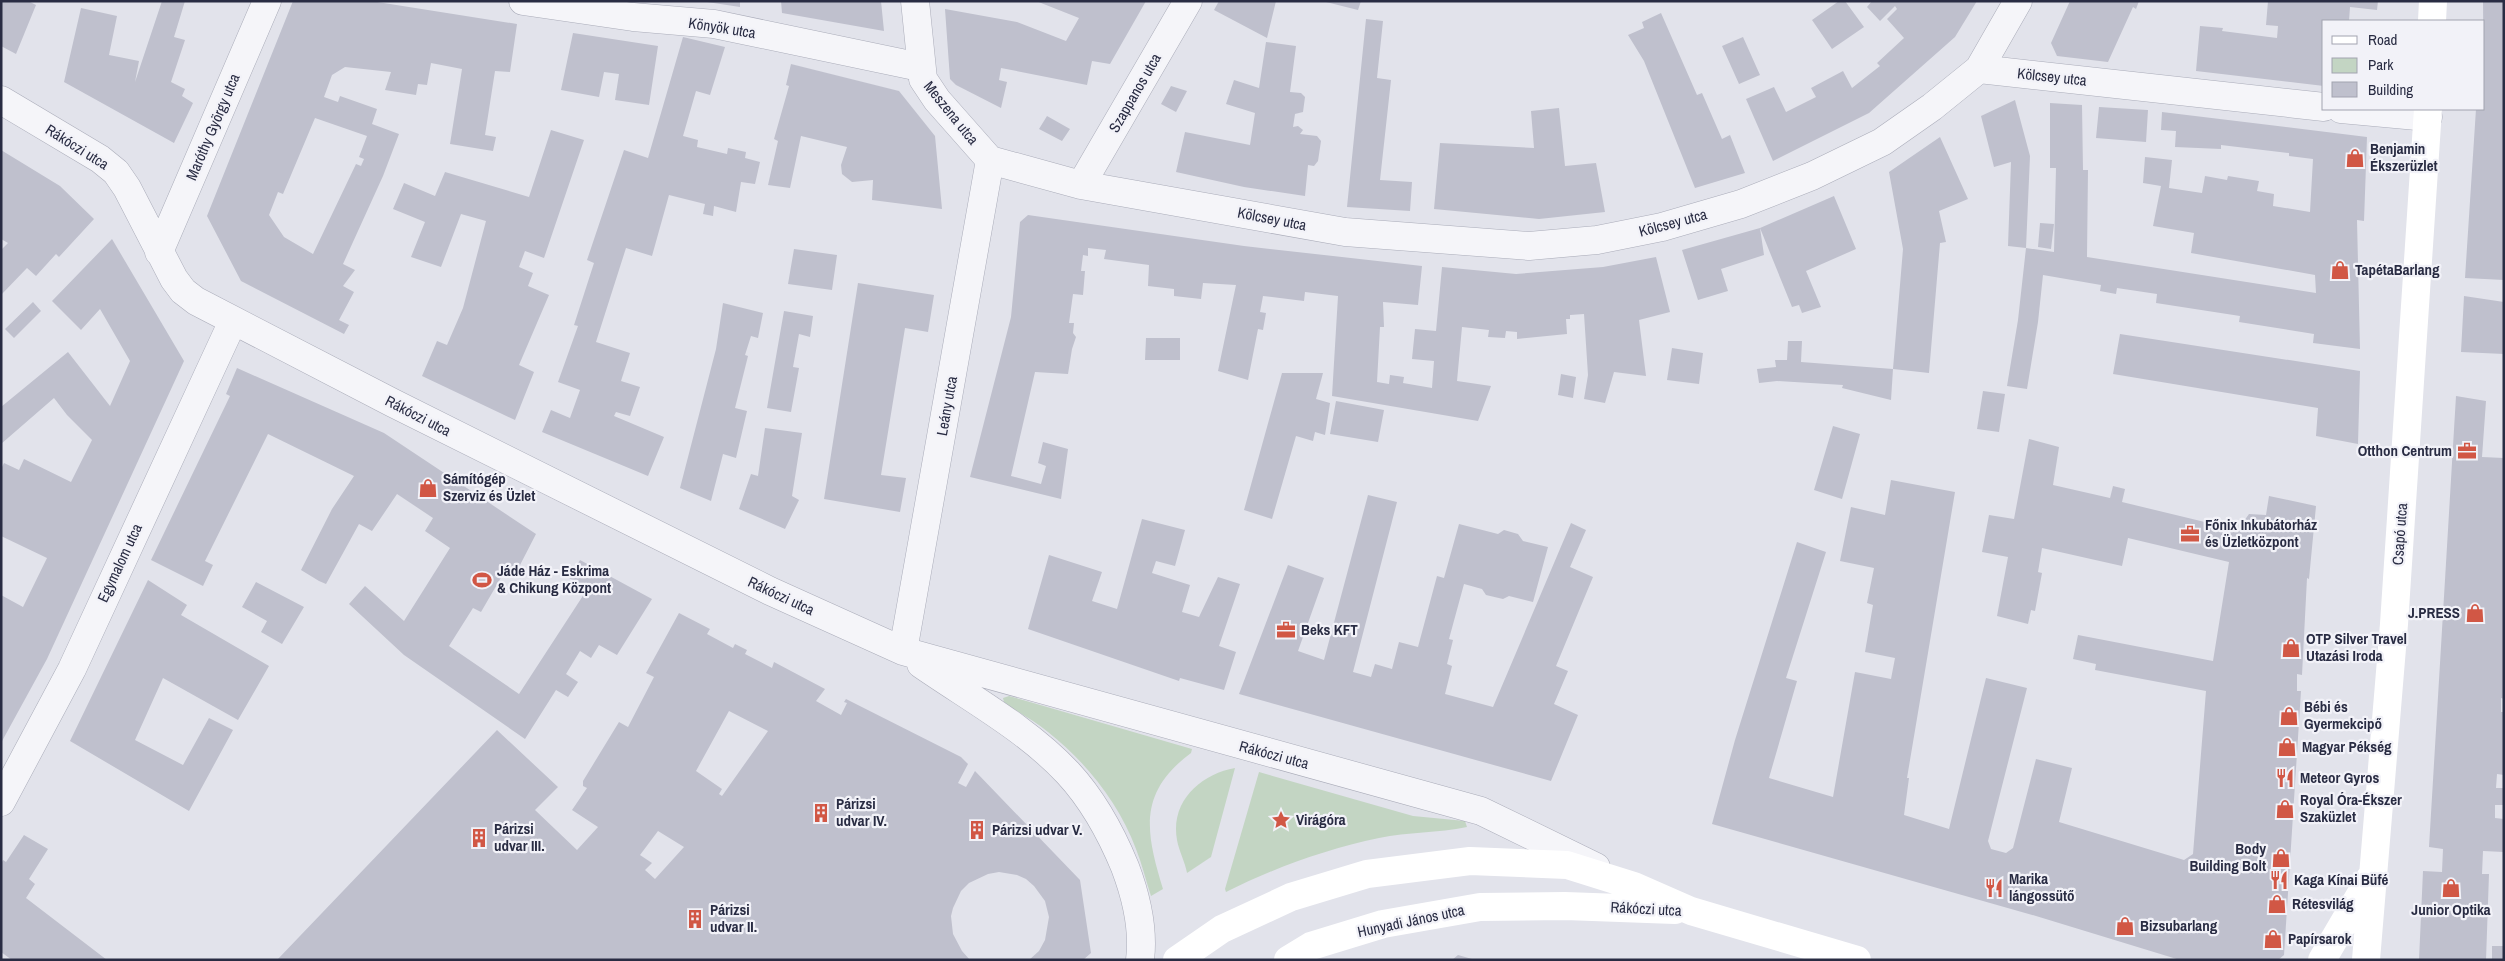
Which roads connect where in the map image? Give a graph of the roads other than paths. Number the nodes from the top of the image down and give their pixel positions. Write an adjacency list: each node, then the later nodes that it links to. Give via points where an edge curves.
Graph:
1 (267, 1): 16 (street, Maróthy György utca)
2 (523, 1): 8 (street, Könyök utca, via 633,18 714,24)
3 (915, 1): 8 (street, Meszena utca)
4 (1188, 1): 15 (street, Szappanos utca)
5 (2018, 1): 9 (street)
6 (2433, 1): 7 (street)
7 (2432, 20)
8 (920, 66): 14 (street, Meszena utca, via 922,79 930,92)
9 (1980, 69): 11 (street, Kölcsey utca); 15 (street, Kölcsey utca, via 1882,142 1812,176 1701,216 1589,241 1528,246 1345,232)
10 (1, 100): 16 (street, Rákóczi utca, via 111,167 124,182)
11 (2322, 107)
12 (2363, 110): 13 (street)
13 (2428, 113): 20 (street, Csapó utca, via 2394,624)
14 (990, 160): 15 (street, Kölcsey utca); 18 (street, Leány utca)
15 (1080, 185)
16 (160, 252): 17 (street, Rákóczi utca, via 183,291)
17 (232, 321): 18 (street, Rákóczi utca, via 770,591); 19 (street, Egymalom utca, via 72,668)
18 (904, 652): 21 (street, Rákóczi utca, via 1481,811); 24 (street, Rákóczi utca, via 1033,742 1084,792 1113,840 1134,894 1141,935)
19 (1, 802)
20 (2373, 872): 28 (street); 29 (street, Csapó utca)
21 (1634, 886): 23 (street, Rákóczi utca); 25 (street, Rákóczi utca, via 1566,865 1470,861 1367,874 1291,898 1222,929)
22 (1480, 907): 23 (street, Rákóczi utca, via 1565,906); 26 (street, Hunyadi János utca, via 1383,924 1310,946)
23 (1691, 911): 27 (street, Rákóczi utca)
24 (1140, 960)
25 (1177, 960)
26 (1288, 960)
27 (1857, 960)
28 (2322, 960)
29 (2366, 960)

